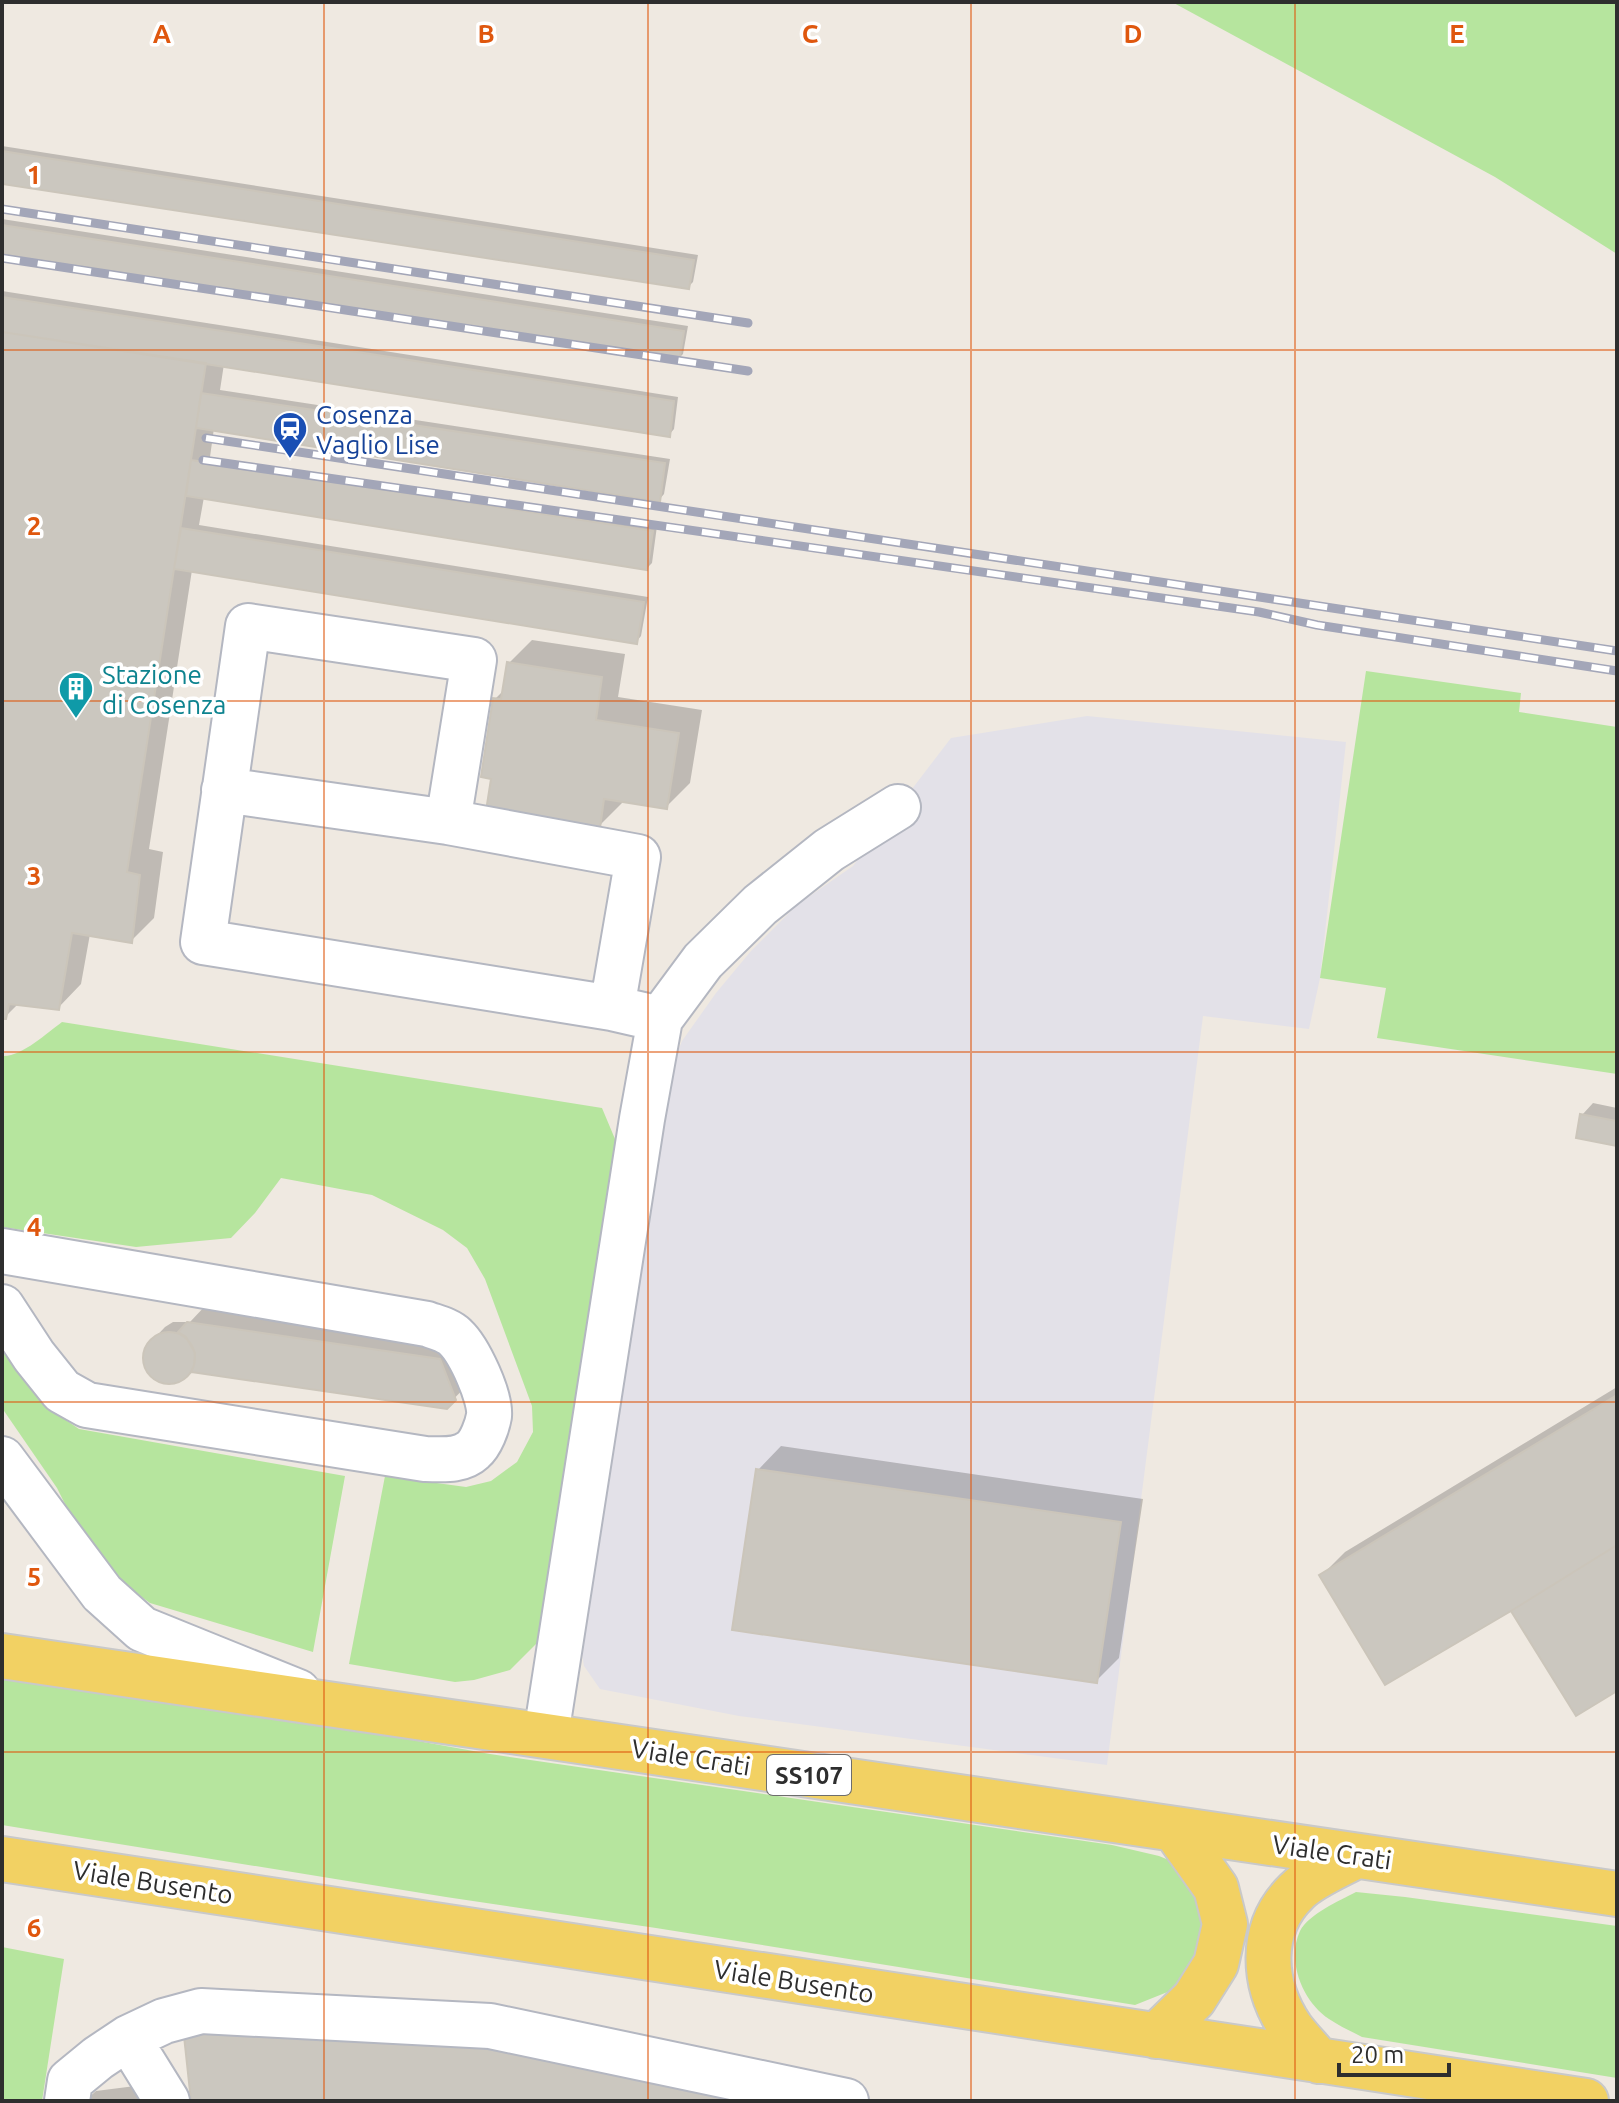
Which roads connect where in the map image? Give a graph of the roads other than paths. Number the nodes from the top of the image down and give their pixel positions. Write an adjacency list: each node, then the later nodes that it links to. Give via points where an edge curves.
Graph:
1 (224, 790): 3 (street); 3 (street, via 248,626 474,660); 4 (street, via 203,942)
2 (898, 807): 5 (street, via 829,850 760,905 703,961)
3 (448, 822): 4 (street, via 638,857)
4 (612, 1008): 5 (street)
5 (660, 1019): 11 (street)
6 (2, 1251): 7 (street, via 427,1324 453,1335 469,1354 490,1414 472,1451 453,1460 87,1405 62,1391)
7 (2, 1307)
8 (15, 1476): 10 (street, via 102,1593 142,1629)
9 (2, 1656): 10 (main road, Viale Crati / SS107)
10 (327, 1704): 11 (main road, Viale Crati / SS107)
11 (546, 1735): 12 (main road, Viale Crati / SS107)
12 (1175, 1830): 13 (main road, Viale Crati / SS107); 16 (main road, via 1216,1888 1225,1924 1216,1964 1202,1987)
13 (1356, 1856): 15 (main road, Viale Crati / SS107); 18 (main road, via 1298,1890 1277,1916 1269,1943 1275,1998 1291,2028)
14 (2, 1859): 16 (main road, Viale Busento)
15 (1617, 1894)
16 (1156, 2036): 18 (main road, Viale Busento)
17 (128, 2038): 19 (street, via 70,2081); 20 (street); 21 (street, via 201,2011 490,2026)
18 (1319, 2061): 22 (main road, Viale Busento)
19 (67, 2101)
20 (167, 2101)
21 (846, 2101)
22 (1586, 2101)

